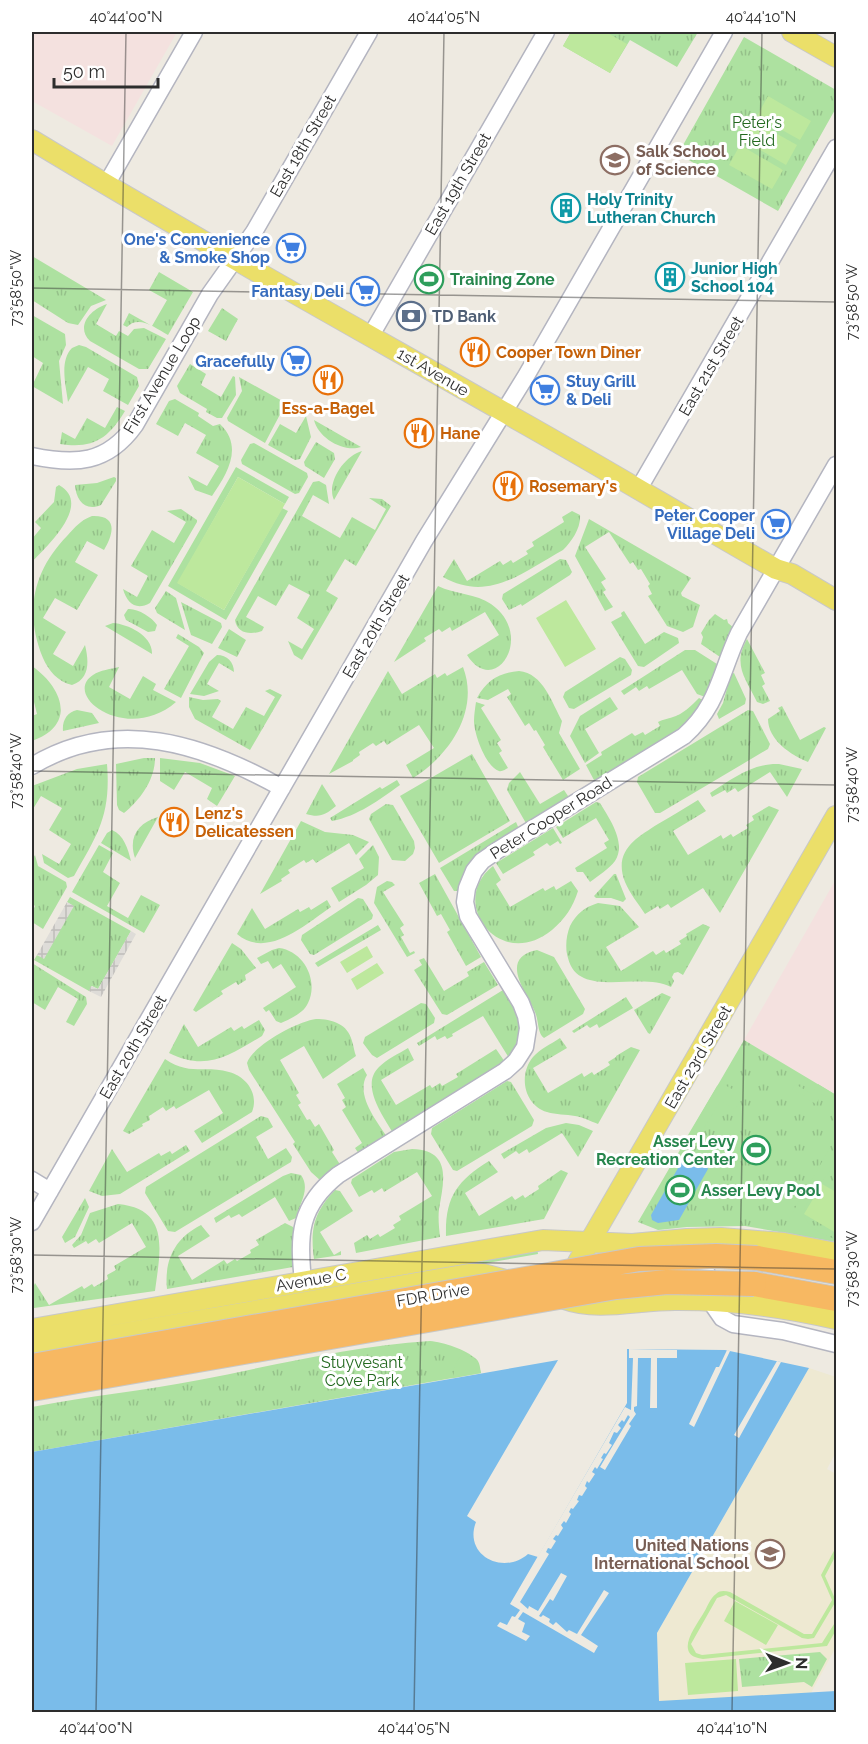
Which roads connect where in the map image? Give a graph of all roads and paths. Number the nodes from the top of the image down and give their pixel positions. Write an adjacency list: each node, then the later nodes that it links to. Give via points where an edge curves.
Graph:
1 (194, 32): 9 (street)
2 (369, 32): 10 (street, East 18th Street)
3 (546, 32): 11 (street, East 19th Street)
4 (724, 32): 12 (street, East 20th Street)
5 (792, 32): 6 (main road)
6 (837, 57)
7 (32, 140): 9 (main road, 1st Avenue)
8 (837, 148): 15 (street, East 21st Street)
9 (106, 185): 10 (main road, 1st Avenue)
10 (235, 260): 11 (main road, 1st Avenue); 13 (street, First Avenue Loop, via 210,294 125,438 110,451 91,459)
11 (370, 337): 12 (main road, 1st Avenue)
12 (503, 411): 15 (main road, 1st Avenue); 19 (street, East 20th Street)
13 (32, 456)
14 (837, 465): 16 (street, Peter Cooper Road)
15 (638, 490): 16 (main road, 1st Avenue)
16 (776, 569): 17 (main road, 1st Avenue); 28 (street, Peter Cooper Road, via 739,633 714,699 696,726 498,850 474,871 467,888 466,909 523,1008 528,1028 525,1047 505,1071 320,1190 306,1211 301,1229)
17 (837, 600)
18 (32, 766): 19 (street, via 66,750 129,739 197,749 224,758)
19 (282, 788): 22 (street, East 20th Street)
20 (837, 816): 25 (main road, East 23rd Street)
21 (32, 1180): 22 (street)
22 (50, 1191): 23 (street, East 20th Street)
23 (32, 1222)
24 (693, 1238): 25 (main road, via 632,1244); 26 (main road, via 768,1241); 31 (street, via 702,1249)
25 (590, 1241): 28 (main road, Avenue C, via 543,1240); 30 (main road, East 23rd Street, via 573,1272)
26 (837, 1253)
27 (837, 1272): 36 (highway, FDR Drive, bridge, via 757,1258 639,1259)
28 (303, 1281): 33 (main road, Avenue C)
29 (837, 1299): 37 (highway, FDR Drive, bridge, via 754,1284 667,1282 616,1287)
30 (571, 1301): 31 (main road); 35 (main road, Avenue C, via 489,1275 469,1274)
31 (711, 1301): 32 (main road, via 790,1309); 34 (street, via 718,1313 733,1324)
32 (837, 1319)
33 (32, 1329)
34 (837, 1344)
35 (32, 1349)
36 (32, 1366)
37 (32, 1389)

